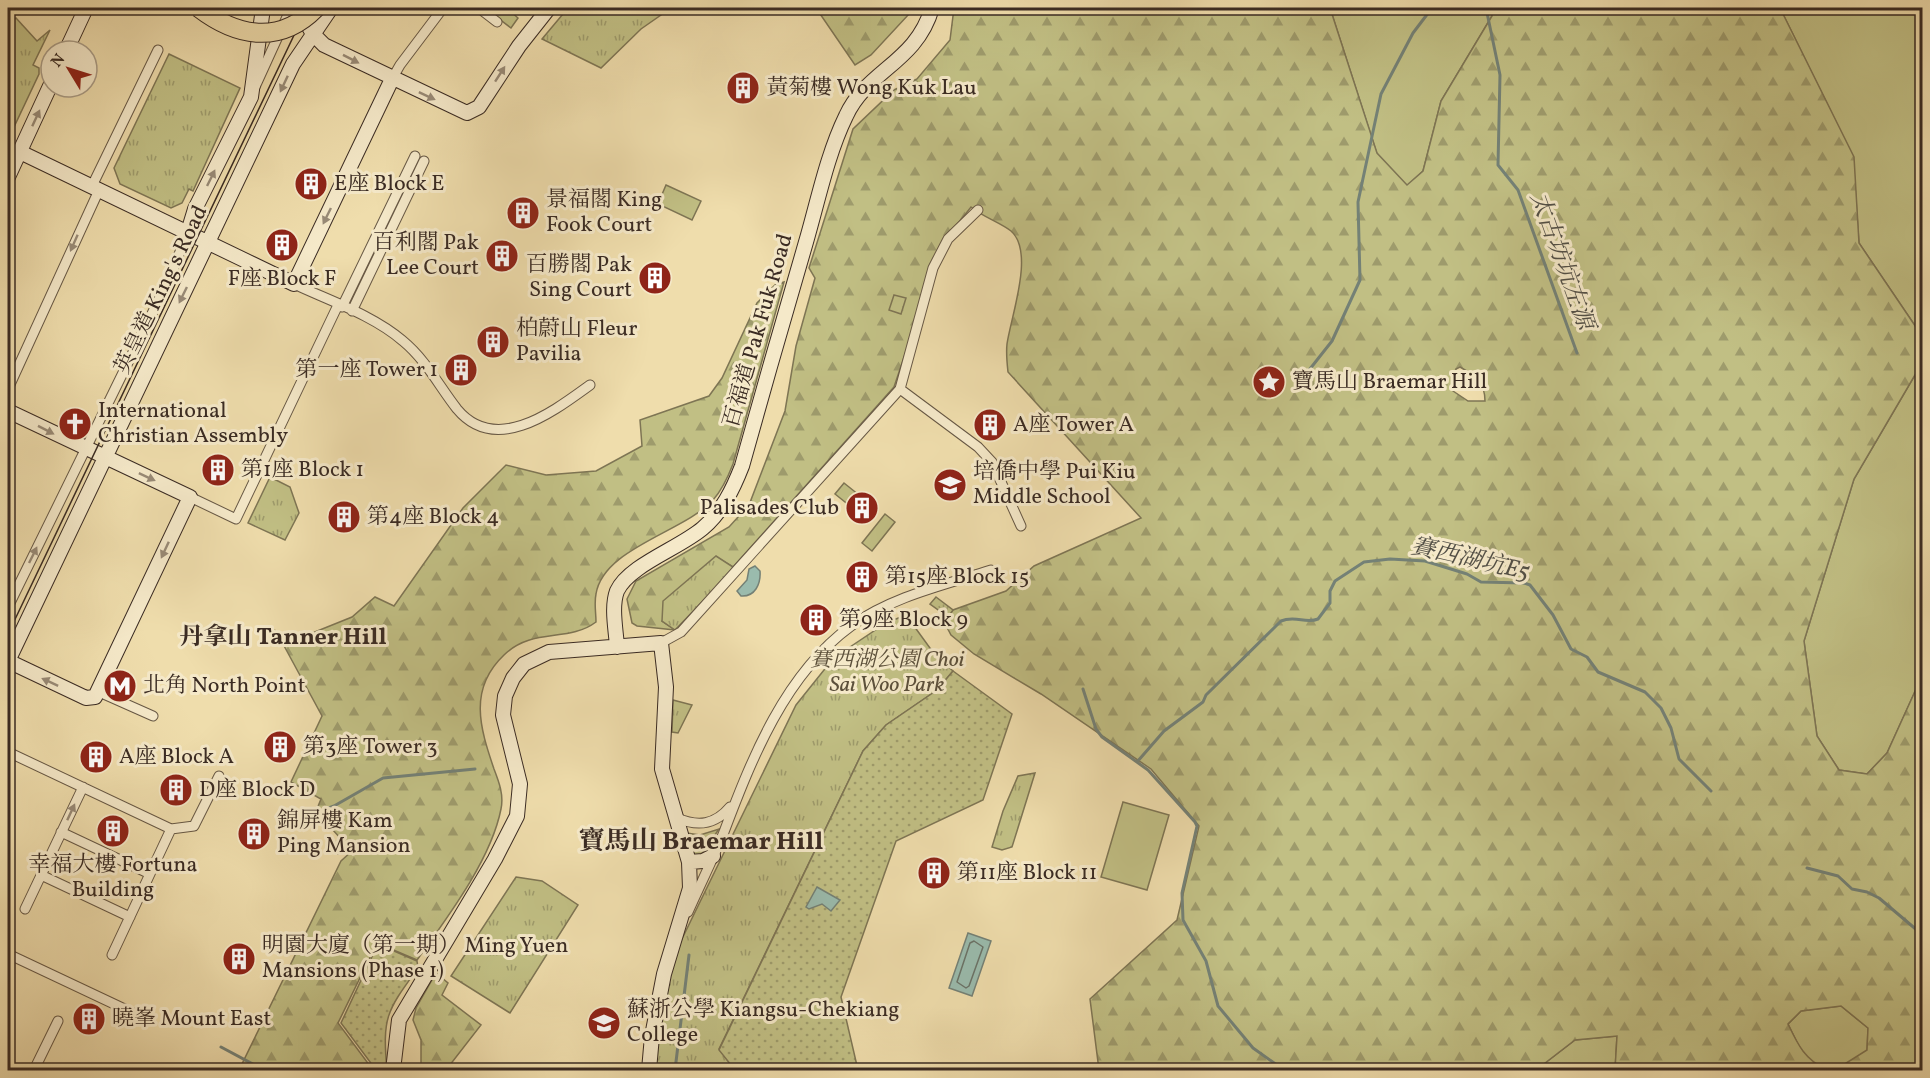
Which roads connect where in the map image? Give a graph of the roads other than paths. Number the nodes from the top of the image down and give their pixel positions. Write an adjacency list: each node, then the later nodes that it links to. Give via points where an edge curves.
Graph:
1 (87, 8): 14 (street)
2 (199, 8): 6 (highway, bridge, via 225,26 265,34 296,24)
3 (263, 8): 17 (street)
4 (291, 8): 17 (street, 英皇道 King's Road)
5 (298, 8): 13 (street)
6 (316, 8)
7 (331, 8): 13 (street, 英皇道 King's Road)
8 (443, 8): 16 (street)
9 (549, 8): 16 (street, one-way to 9, via 462,112 471,112 479,107)
10 (931, 10): 39 (street, 百福道 Pak Fuk Road, via 914,45 864,90 850,108 839,133 741,466 724,503 704,528 624,581 615,599)
11 (484, 12): 12 (street)
12 (497, 22)
13 (313, 34): 16 (street, one-way to 16, via 324,45); 25 (street, 英皇道 King's Road, one-way to 25, via 293,64)
14 (72, 39)
15 (158, 50): 22 (street)
16 (392, 80): 26 (street, one-way to 26)
17 (251, 97): 24 (street, 英皇道 King's Road, one-way to 17, via 195,209)
18 (42, 99): 19 (street, one-way to 18)
19 (14, 149): 21 (street); 22 (street)
20 (419, 158): 27 (street)
21 (8, 177)
22 (95, 188): 24 (street); 29 (street, one-way to 29)
23 (978, 210): 30 (street, via 953,233 933,268)
24 (188, 232): 25 (street); 32 (street, 英皇道 King's Road)
25 (208, 242): 26 (street); 33 (street, 英皇道 King's Road, one-way to 33)
26 (294, 284): 27 (street)
27 (344, 307): 28 (street, via 401,339 465,417 486,428 498,430 531,423); 34 (street, via 236,519)
28 (590, 385)
29 (8, 389)
30 (900, 389): 35 (street, via 978,447 992,462); 38 (street, via 681,632)
31 (8, 411): 32 (street, one-way to 32)
32 (85, 449): 33 (street); 37 (street, 英皇道 King's Road, one-way to 32)
33 (105, 458): 34 (street, one-way to 34); 40 (street, 英皇道 King's Road)
34 (190, 497): 41 (street, one-way to 41)
35 (1021, 526)
36 (991, 570): 46 (street, via 895,603 853,625 830,644 790,691)
37 (8, 608)
38 (661, 643): 39 (street); 47 (street, via 666,687 662,769)
39 (617, 646): 62 (street, via 540,655 519,670 508,687 503,715 520,784 517,816 399,1020)
40 (8, 661): 41 (street, one-way to 40, via 86,698)
41 (96, 695): 42 (street)
42 (153, 716)
43 (8, 752): 45 (street)
44 (219, 776): 48 (street, via 194,826)
45 (83, 787): 48 (street); 49 (street, one-way to 45)
46 (734, 803): 47 (street, via 724,815 707,824); 50 (street)
47 (677, 818): 51 (street)
48 (171, 829): 52 (street)
49 (61, 832): 52 (street); 53 (street)
50 (713, 856): 51 (street); 56 (street)
51 (689, 862): 56 (street, via 689,897)
52 (150, 874): 55 (street)
53 (41, 875): 54 (street); 55 (street)
54 (24, 909)
55 (130, 917): 58 (street)
56 (676, 940): 63 (street, via 659,997)
57 (8, 954): 59 (street)
58 (112, 955)
59 (148, 1020)
60 (58, 1021): 61 (street)
61 (34, 1071)
62 (393, 1071)
63 (649, 1071)

